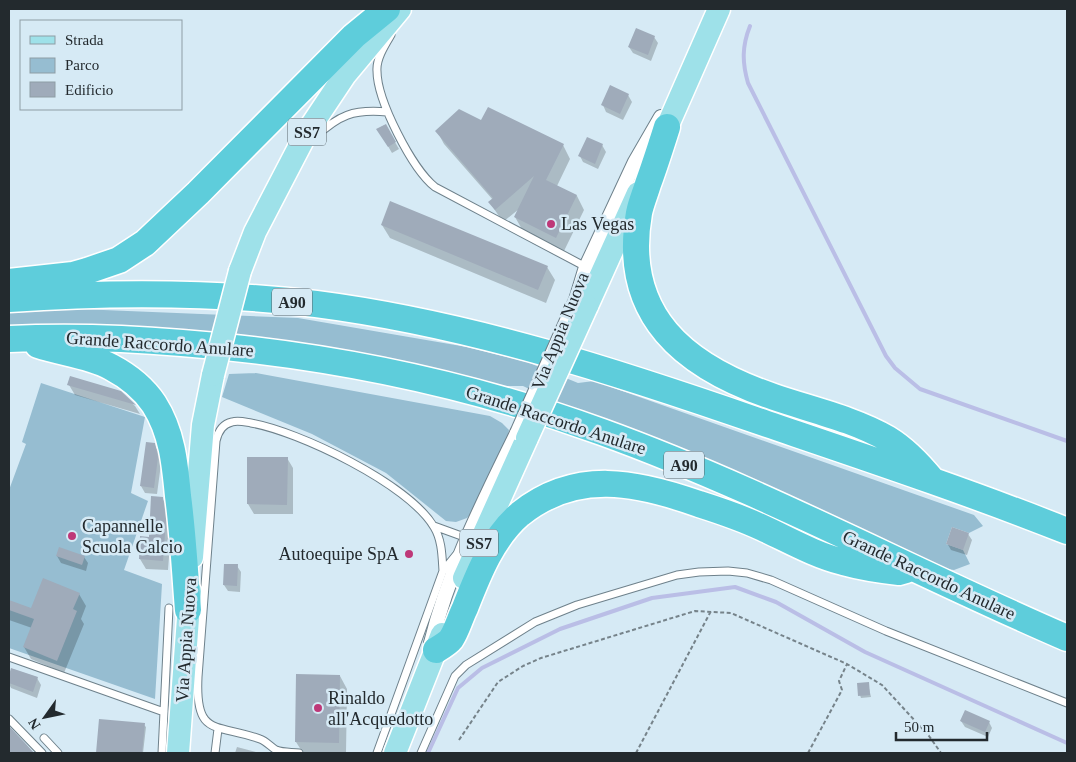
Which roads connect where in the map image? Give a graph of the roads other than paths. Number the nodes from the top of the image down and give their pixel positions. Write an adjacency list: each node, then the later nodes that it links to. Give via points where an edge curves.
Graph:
1 (387, 9): 10 (highway, via 354,36 145,243 119,260 87,271)
2 (400, 9): 8 (main road, Via Appia Nuova / SS7, via 345,75)
3 (406, 9): 6 (lane, via 376,69)
4 (718, 12): 5 (main road, Via Appia Nuova / SS7)
5 (696, 60): 7 (main road, Via Appia Nuova / SS7); 9 (street, Via Appia Nuova, via 640,152)
6 (388, 112): 8 (lane, via 365,110 331,122); 9 (lane, via 415,164 428,181)
7 (667, 126): 12 (main road, Via Appia Nuova / SS7); 15 (highway, via 640,211 636,245 643,290 664,330 695,360 731,379 773,397 852,422 888,439 912,456)
8 (293, 156): 21 (main road, Via Appia Nuova / SS7, bridge, via 240,270 213,374)
9 (586, 267): 12 (street, Via Appia Nuova)
10 (9, 282)
11 (9, 299): 15 (highway, A90, via 96,295 210,296 314,304 396,317 497,339 667,389)
12 (581, 303): 14 (main road, Via Appia Nuova / SS7, bridge)
13 (14, 339): 19 (highway, Grande Raccordo Anulare / A90, via 133,339 250,349 348,364 455,387 536,410 638,446 796,513); 21 (highway, via 108,366 132,381 154,404 166,427 174,458 183,530)
14 (522, 436): 18 (street, Via Appia Nuova); 24 (main road, Via Appia Nuova / SS7)
15 (934, 482): 17 (highway, A90)
16 (434, 526): 18 (lane); 20 (lane, via 441,547); 26 (lane, via 396,490 337,455 272,428 238,421 227,423 216,441)
17 (1067, 531)
18 (464, 544): 20 (lane); 27 (street, Via Appia Nuova, via 436,621)
19 (913, 568): 23 (highway, Grande Raccordo Anulare / A90); 24 (highway, via 899,572 842,562 728,514 649,488 613,483 586,484 533,505 503,532 477,578 450,640)
20 (443, 571): 40 (lane)
21 (178, 609): 22 (main road, Via Appia Nuova / SS7); 29 (lane)
22 (187, 638): 26 (lane); 37 (main road, Via Appia Nuova / SS7)
23 (1067, 638)
24 (436, 650): 27 (main road, Via Appia Nuova / SS7)
25 (9, 656): 29 (lane)
26 (198, 677): 31 (lane, via 197,696 201,714)
27 (417, 697): 41 (main road, Via Appia Nuova / SS7)
28 (1067, 703): 42 (lane, via 770,580 747,573 699,572 677,575 578,605 535,622 466,665 455,676)
29 (164, 712): 36 (lane)
30 (9, 719): 34 (lane)
31 (218, 729): 33 (lane, via 262,740); 38 (lane)
32 (44, 738): 35 (lane)
33 (278, 752): 39 (lane)
34 (42, 753)
35 (58, 753)
36 (162, 753)
37 (178, 753)
38 (215, 753)
39 (299, 753)
40 (377, 753)
41 (395, 753)
42 (421, 753)

